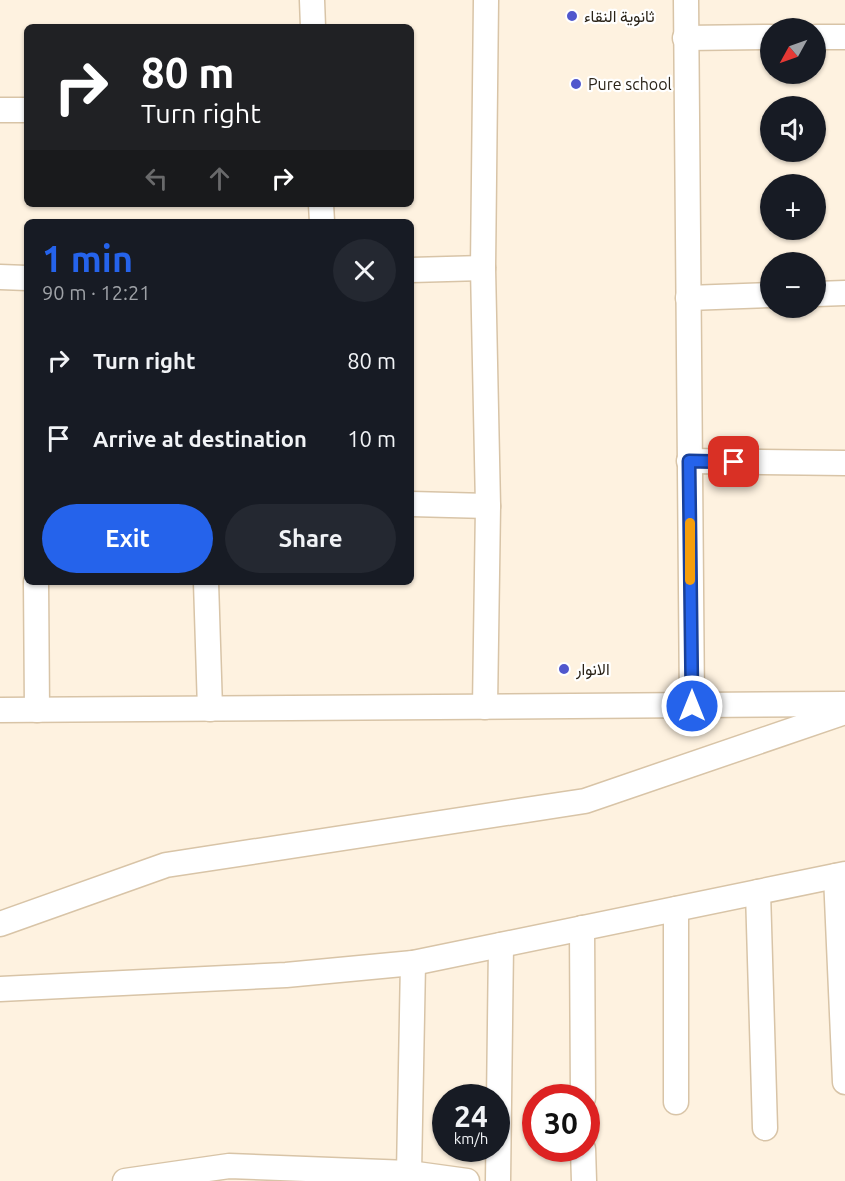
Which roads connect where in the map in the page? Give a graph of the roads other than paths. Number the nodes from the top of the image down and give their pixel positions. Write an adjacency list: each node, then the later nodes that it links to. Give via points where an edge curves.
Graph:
1 (312, 0): 4 (street)
2 (486, 0): 11 (street)
3 (686, 0): 8 (street)
4 (313, 24)
5 (760, 37): 8 (street)
6 (826, 37): 7 (street)
7 (845, 37)
8 (685, 38): 18 (street)
9 (0, 110): 10 (street)
10 (24, 110)
11 (483, 268): 12 (street); 22 (street)
12 (414, 270)
13 (0, 277): 14 (street)
14 (24, 278)
15 (845, 293): 16 (street)
16 (826, 294)
17 (760, 295): 18 (street)
18 (688, 298): 19 (street)
19 (689, 461): 20 (street); 26 (street)
20 (845, 463)
21 (414, 504): 22 (street)
22 (488, 507): 27 (street)
23 (36, 585): 30 (street)
24 (206, 585): 28 (street)
25 (845, 704): 26 (street)
26 (692, 706): 27 (street)
27 (486, 707): 28 (street)
28 (210, 709): 30 (street)
29 (0, 710): 30 (street)
30 (37, 710)
31 (845, 712): 35 (street, via 585,801 166,865)
32 (841, 875): 33 (street); 40 (street)
33 (758, 892): 34 (street); 43 (street)
34 (676, 909): 36 (street); 42 (street)
35 (0, 924)
36 (582, 928): 37 (street); 41 (street)
37 (501, 945): 38 (street); 49 (street)
38 (412, 963): 39 (street, via 286,975); 45 (street)
39 (0, 989)
40 (845, 1082)
41 (583, 1084)
42 (676, 1102)
43 (765, 1128)
44 (583, 1162): 50 (street)
45 (409, 1173): 46 (street, via 229,1166); 48 (street)
46 (184, 1176): 47 (street)
47 (125, 1181)
48 (467, 1181)
49 (498, 1181)
50 (584, 1181)

